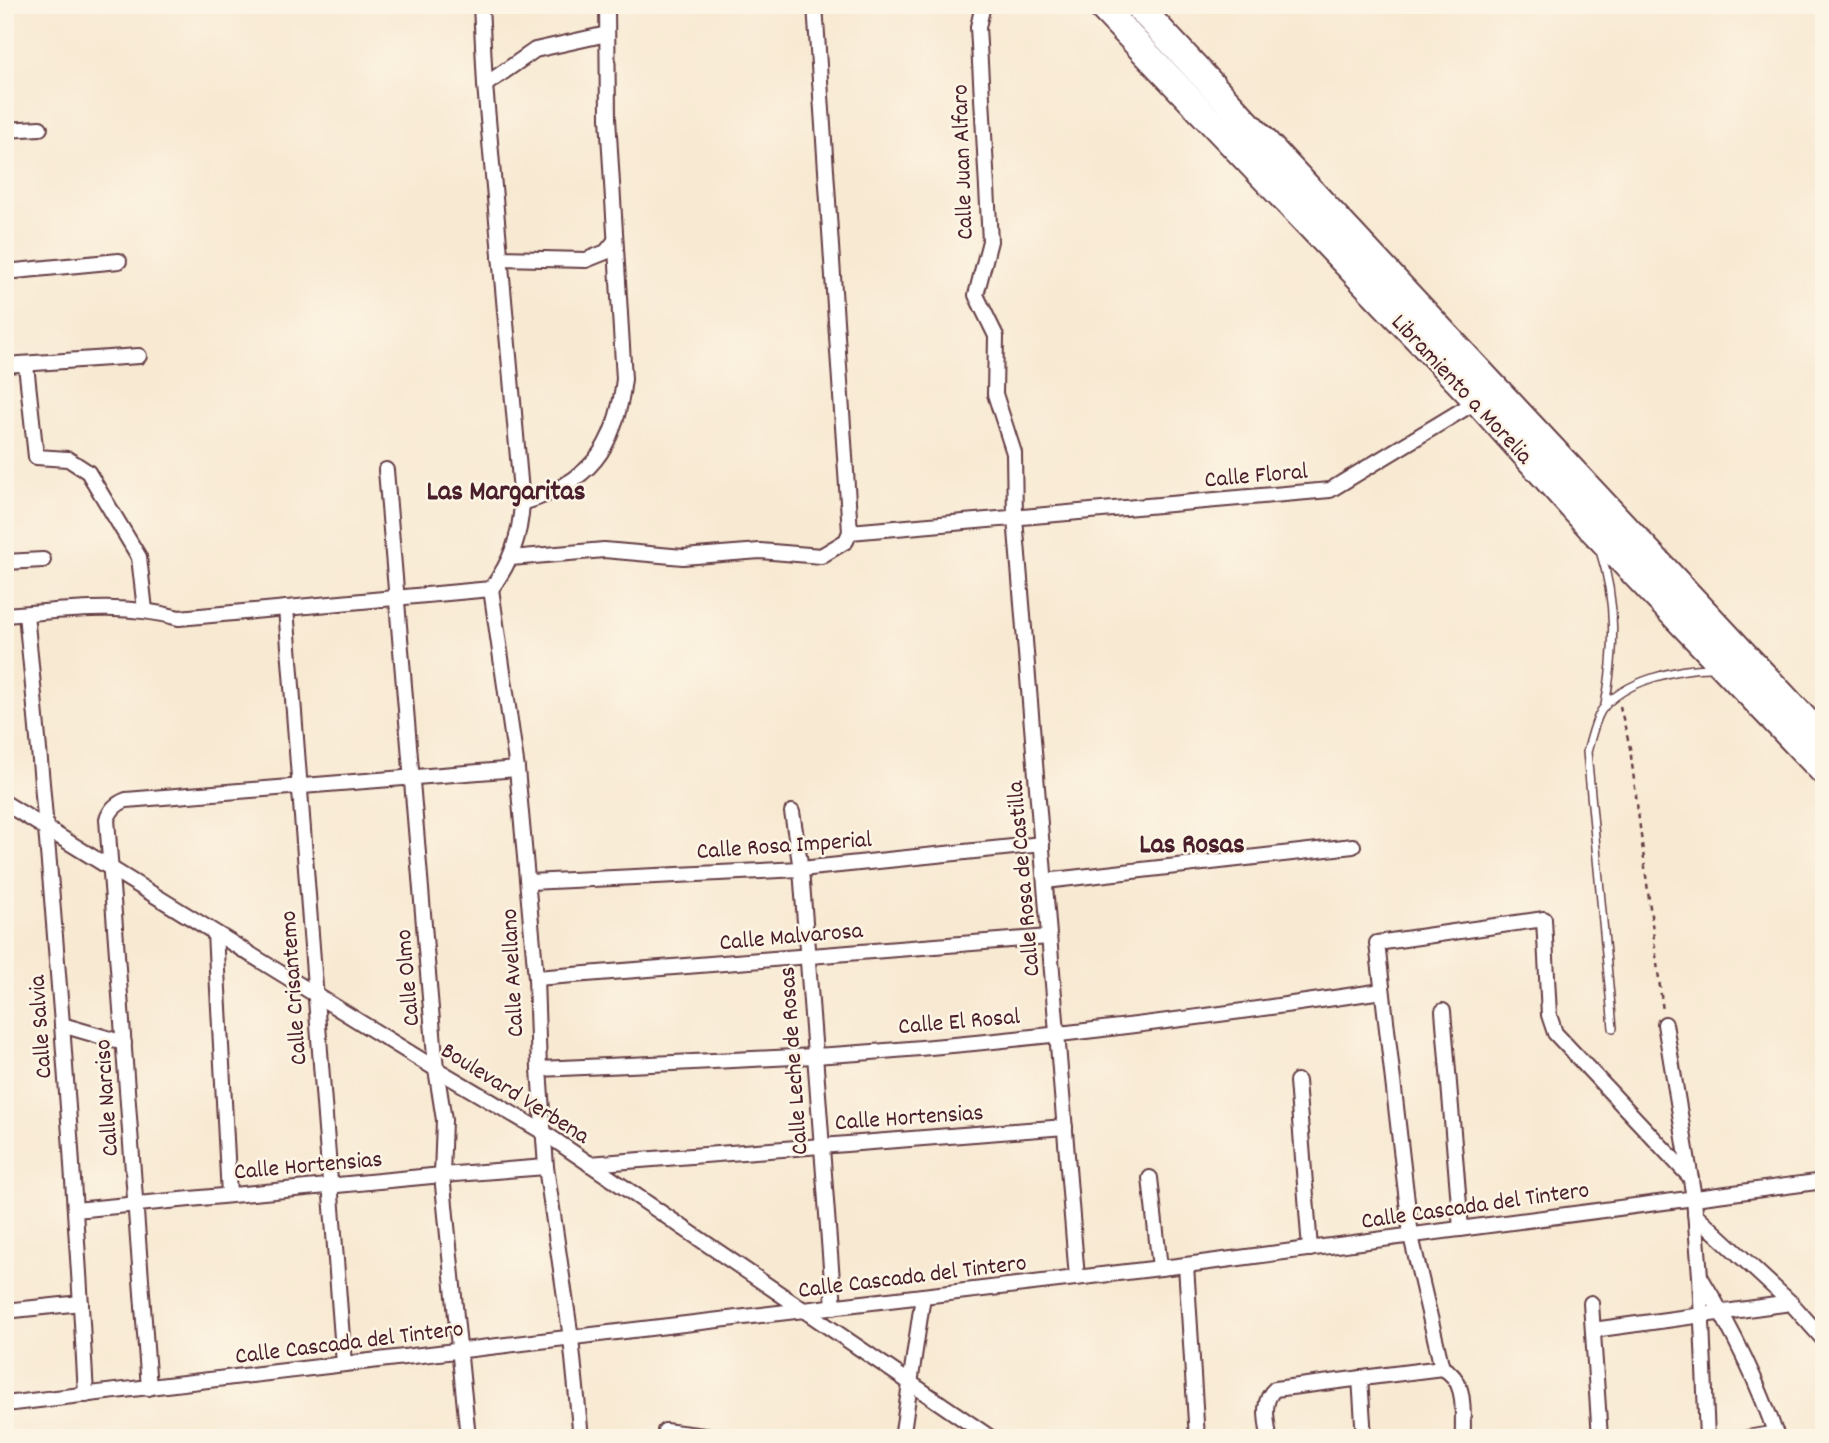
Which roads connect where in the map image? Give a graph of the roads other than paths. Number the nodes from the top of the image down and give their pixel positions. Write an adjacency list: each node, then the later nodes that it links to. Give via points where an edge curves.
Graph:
1 (481, 5): 8 (street)
2 (607, 5): 7 (street)
3 (815, 5): 23 (street)
4 (983, 5): 21 (street, Calle Juan Alfaro, via 978,27 990,241 976,295 996,335 995,394 1014,453)
5 (1100, 5): 18 (highway, Libramiento a Morelia)
6 (1137, 5): 35 (highway, Libramiento a Morelia)
7 (607, 34): 8 (street, via 535,50); 11 (street)
8 (485, 85): 12 (street)
9 (40, 128): 10 (street)
10 (5, 130)
11 (614, 242): 12 (street, via 606,252 586,260); 20 (street, via 624,379 614,427 595,461 573,481)
12 (500, 258): 20 (street)
13 (119, 261): 14 (street)
14 (5, 272)
15 (139, 356): 17 (street)
16 (5, 365): 17 (street)
17 (26, 365): 30 (street, via 36,457 68,459 88,471 139,557)
18 (1477, 401): 21 (street, Calle Floral, via 1330,490); 22 (highway, Libramiento a Morelia)
19 (386, 470): 28 (street, Calle Olmo)
20 (522, 503): 24 (street)
21 (1014, 518): 23 (street, Calle Floral); 43 (street, Calle Rosa de Castilla)
22 (1593, 530): 33 (highway, Libramiento a Morelia); 34 (lane, via 1611,599 1612,659)
23 (850, 532): 24 (street, via 846,541 821,556 761,551 683,557 604,550)
24 (511, 558): 27 (street)
25 (43, 559): 26 (street)
26 (5, 562)
27 (491, 590): 28 (street); 36 (street, Calle Avellano)
28 (397, 598): 29 (street); 38 (street, Calle Olmo)
29 (286, 608): 30 (street, via 179,618); 39 (street, Calle Crisantemo)
30 (145, 610): 31 (street, via 109,607)
31 (26, 614): 32 (street); 42 (street, Calle Salvia)
32 (5, 615)
33 (1726, 668): 34 (lane, via 1669,672 1642,682); 37 (highway, Libramiento a Morelia)
34 (1605, 706): 58 (lane, via 1587,752)
35 (1824, 740)
36 (517, 769): 38 (street); 48 (street, Calle Avellano)
37 (1824, 772)
38 (413, 777): 39 (street); 62 (street, Calle Olmo)
39 (300, 786): 45 (street, Calle Narciso, via 126,800 114,807 107,819); 54 (street, Calle Crisantemo)
40 (5, 803): 42 (street, Boulevard Verbena)
41 (792, 812): 46 (street, Calle Leche de Rosas)
42 (47, 829): 45 (street, Boulevard Verbena); 57 (street, Calle Salvia)
43 (1042, 844): 46 (street, Calle Rosa Imperial); 47 (street, Calle Rosa de Castilla)
44 (1353, 846): 47 (street)
45 (111, 869): 49 (street, Boulevard Verbena); 60 (street, Calle Narciso)
46 (800, 869): 48 (street, Calle Rosa Imperial); 51 (street, Calle Leche de Rosas)
47 (1045, 881): 50 (street, Calle Rosa de Castilla)
48 (529, 882): 52 (street, Calle Avellano)
49 (215, 933): 54 (street, Boulevard Verbena); 75 (street)
50 (1049, 937): 51 (street, Calle Malvarosa); 59 (street, Calle Rosa de Castilla)
51 (807, 956): 52 (street, Calle Malvarosa); 61 (street, Calle Leche de Rosas)
52 (536, 978): 63 (street, Calle Avellano)
53 (1382, 991): 59 (street, Calle El Rosal); 72 (street, via 1377,943 1544,919 1549,1015 1555,1033); 81 (street)
54 (316, 995): 62 (street, Boulevard Verbena); 74 (street, Calle Crisantemo)
55 (1443, 1011): 80 (street)
56 (1665, 1024): 72 (street)
57 (62, 1025): 60 (street); 78 (street, Calle Salvia)
58 (1613, 1028)
59 (1057, 1034): 61 (street, Calle El Rosal); 65 (street, Calle Rosa de Castilla)
60 (124, 1043): 77 (street, Calle Narciso)
61 (815, 1056): 63 (street, Calle El Rosal); 67 (street, Calle Leche de Rosas)
62 (436, 1069): 66 (street, Boulevard Verbena); 70 (street, Calle Olmo, via 444,1121)
63 (539, 1069): 66 (street, Calle Avellano)
64 (1297, 1081): 82 (street)
65 (1065, 1127): 67 (street, Calle Hortensias); 86 (street, Calle Rosa de Castilla)
66 (543, 1132): 68 (street, Boulevard Verbena); 69 (street, Calle Avellano)
67 (822, 1146): 68 (street, Calle Hortensias); 91 (street, Calle Leche de Rosas)
68 (589, 1164): 92 (street, Boulevard Verbena)
69 (546, 1167): 70 (street, Calle Hortensias); 97 (street, Calle Avellano)
70 (442, 1175): 74 (street, Calle Hortensias); 99 (street, Calle Olmo)
71 (1150, 1178): 84 (street)
72 (1691, 1178): 76 (street)
73 (1824, 1181): 76 (street, Calle Cascada del Tintero)
74 (330, 1185): 75 (street, Calle Hortensias); 100 (street, Calle Crisantemo)
75 (229, 1195): 77 (street, Calle Hortensias)
76 (1694, 1198): 79 (street); 80 (street, Calle Cascada del Tintero)
77 (135, 1204): 78 (street, Calle Hortensias); 104 (street, Calle Narciso)
78 (75, 1210): 88 (street, Calle Salvia)
79 (1695, 1214): 85 (street); 90 (street)
80 (1461, 1229): 81 (street, Calle Cascada del Tintero)
81 (1411, 1236): 82 (street, Calle Cascada del Tintero); 101 (street)
82 (1310, 1249): 83 (street, Calle Cascada del Tintero)
83 (1186, 1265): 84 (street, Calle Cascada del Tintero); 114 (street)
84 (1160, 1268): 86 (street, Calle Cascada del Tintero)
85 (1700, 1276): 94 (street); 95 (street)
86 (1077, 1278): 87 (street, Calle Cascada del Tintero)
87 (923, 1296): 91 (street, Calle Cascada del Tintero); 103 (street)
88 (81, 1303): 93 (street); 105 (street, Calle Salvia)
89 (1591, 1303): 96 (street)
90 (1791, 1303): 94 (street); 98 (street)
91 (834, 1307): 92 (street, Calle Cascada del Tintero)
92 (803, 1310): 97 (street, Calle Cascada del Tintero); 103 (street, Boulevard Verbena)
93 (5, 1311)
94 (1723, 1313): 95 (street); 109 (street)
95 (1701, 1317): 96 (street); 119 (street)
96 (1593, 1330): 118 (street)
97 (571, 1338): 99 (street, Calle Cascada del Tintero); 111 (street, Calle Avellano)
98 (1824, 1340)
99 (460, 1351): 100 (street, Calle Cascada del Tintero); 110 (street, Calle Olmo)
100 (344, 1364): 104 (street, Calle Cascada del Tintero)
101 (1442, 1368): 102 (street); 117 (street, via 1451,1372 1460,1388)
102 (1360, 1378): 115 (street, via 1275,1389 1266,1404); 116 (street)
103 (910, 1383): 108 (street, Boulevard Verbena); 113 (street)
104 (149, 1388): 105 (street, Calle Cascada del Tintero)
105 (86, 1395): 106 (street, Calle Cascada del Tintero)
106 (5, 1405)
107 (665, 1431): 112 (street)
108 (983, 1435)
109 (1776, 1436): 120 (street)
110 (468, 1438)
111 (581, 1438)
112 (720, 1438)
113 (902, 1438)
114 (1197, 1438)
115 (1269, 1438)
116 (1364, 1438)
117 (1463, 1438)
118 (1600, 1438)
119 (1707, 1438)
120 (1746, 1438)

